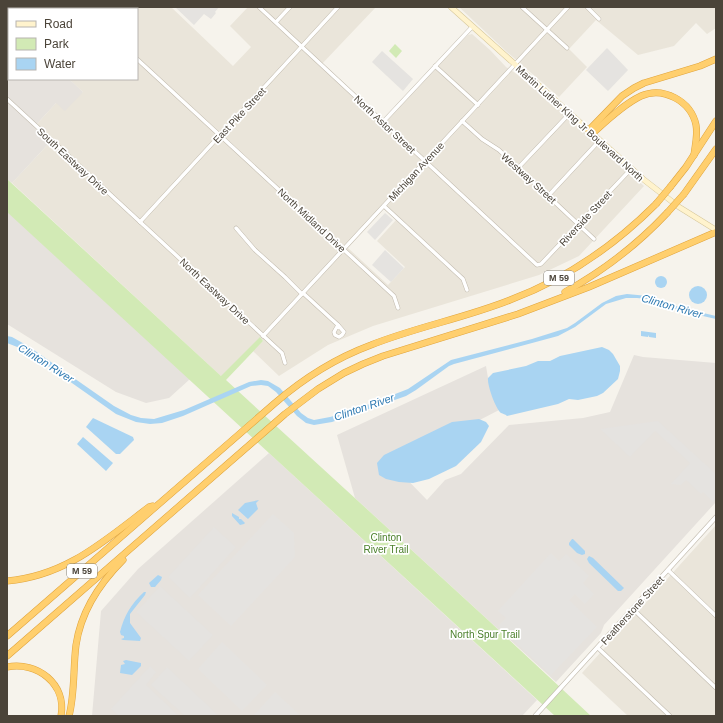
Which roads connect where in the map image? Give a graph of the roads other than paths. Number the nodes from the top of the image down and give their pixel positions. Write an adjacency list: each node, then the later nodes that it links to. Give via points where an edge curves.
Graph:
1 (260, 7): 9 (street, North Astor Street)
2 (290, 7): 9 (street)
3 (338, 7): 12 (street, East Pike Street)
4 (522, 7): 11 (street)
5 (568, 7): 11 (street, Michigan Avenue)
6 (587, 7): 8 (street)
7 (455, 8): 10 (main road, Martin Luther King Jr Boulevard North)
8 (599, 19)
9 (276, 22): 12 (street, North Astor Street)
10 (472, 27): 16 (main road, Martin Luther King Jr Boulevard North); 17 (street)
11 (547, 30): 13 (street); 16 (street, Michigan Avenue)
12 (302, 47): 23 (street, North Astor Street); 25 (street, East Pike Street)
13 (567, 48)
14 (138, 59): 25 (street, North Midland Drive)
15 (716, 59): 24 (highway, via 634,88 622,96)
16 (515, 65): 19 (street, Michigan Avenue); 20 (main road, Martin Luther King Jr Boulevard North)
17 (435, 66): 19 (street); 23 (street)
18 (7, 100): 34 (street, South Eastway Drive)
19 (478, 105): 21 (street, Michigan Avenue)
20 (570, 113): 24 (main road, Martin Luther King Jr Boulevard North); 30 (street)
21 (462, 121): 29 (street, Michigan Avenue); 30 (street, Westway Street)
22 (716, 121): 28 (highway, M 59)
23 (383, 122): 29 (street, North Astor Street)
24 (591, 132): 26 (main road, Martin Luther King Jr Boulevard North); 28 (highway, via 637,99 650,94 664,94 683,103 696,122)
25 (220, 135): 34 (street, East Pike Street); 39 (street, North Midland Drive)
26 (600, 140): 31 (main road, Martin Luther King Jr Boulevard North); 32 (street)
27 (716, 149): 43 (highway, M 59, bridge, via 684,194 642,238 577,286)
28 (694, 155): 48 (highway, M 59, bridge, via 656,204 607,248 580,266 550,283 499,304 362,348 333,362 291,389)
29 (425, 162): 33 (street, Michigan Avenue); 40 (street, North Astor Street)
30 (518, 168): 32 (street, Westway Street)
31 (631, 169): 35 (street, Riverside Street); 37 (main road, Martin Luther King Jr Boulevard North)
32 (548, 196): 35 (street, Westway Street)
33 (384, 206): 39 (street, Michigan Avenue); 41 (street, via 463,279)
34 (140, 222): 46 (street, North Eastway Drive)
35 (579, 224): 38 (street, Westway Street); 40 (street, Riverside Street)
36 (236, 228): 42 (street, via 254,249)
37 (716, 231): 43 (highway, via 589,287)
38 (594, 239)
39 (344, 249): 42 (street, Michigan Avenue); 44 (street, North Midland Drive, via 394,296)
40 (538, 266)
41 (467, 290)
42 (303, 294): 45 (street); 46 (street, Michigan Avenue)
43 (542, 304): 50 (highway, M 59, via 501,320 373,360 335,378 285,414)
44 (398, 308)
45 (338, 324)
46 (264, 336): 47 (street, North Eastway Drive, via 282,353)
47 (285, 363)
48 (157, 506): 52 (highway, via 149,507 96,548 69,564 34,576); 55 (highway, M 59)
49 (716, 517): 51 (street, Featherstone Street)
50 (152, 530): 57 (highway, M 59); 61 (highway, via 105,579 88,605 76,645)
51 (668, 570): 53 (street, Featherstone Street); 54 (street)
52 (7, 581)
53 (633, 609): 56 (street, Featherstone Street); 59 (street)
54 (716, 616)
55 (7, 636)
56 (598, 648): 62 (street, Featherstone Street); 63 (street)
57 (7, 656)
58 (7, 667): 60 (highway, via 28,666 47,676 55,684 60,695)
59 (716, 688)
60 (61, 716)
61 (69, 716)
62 (535, 716)
63 (670, 716)

